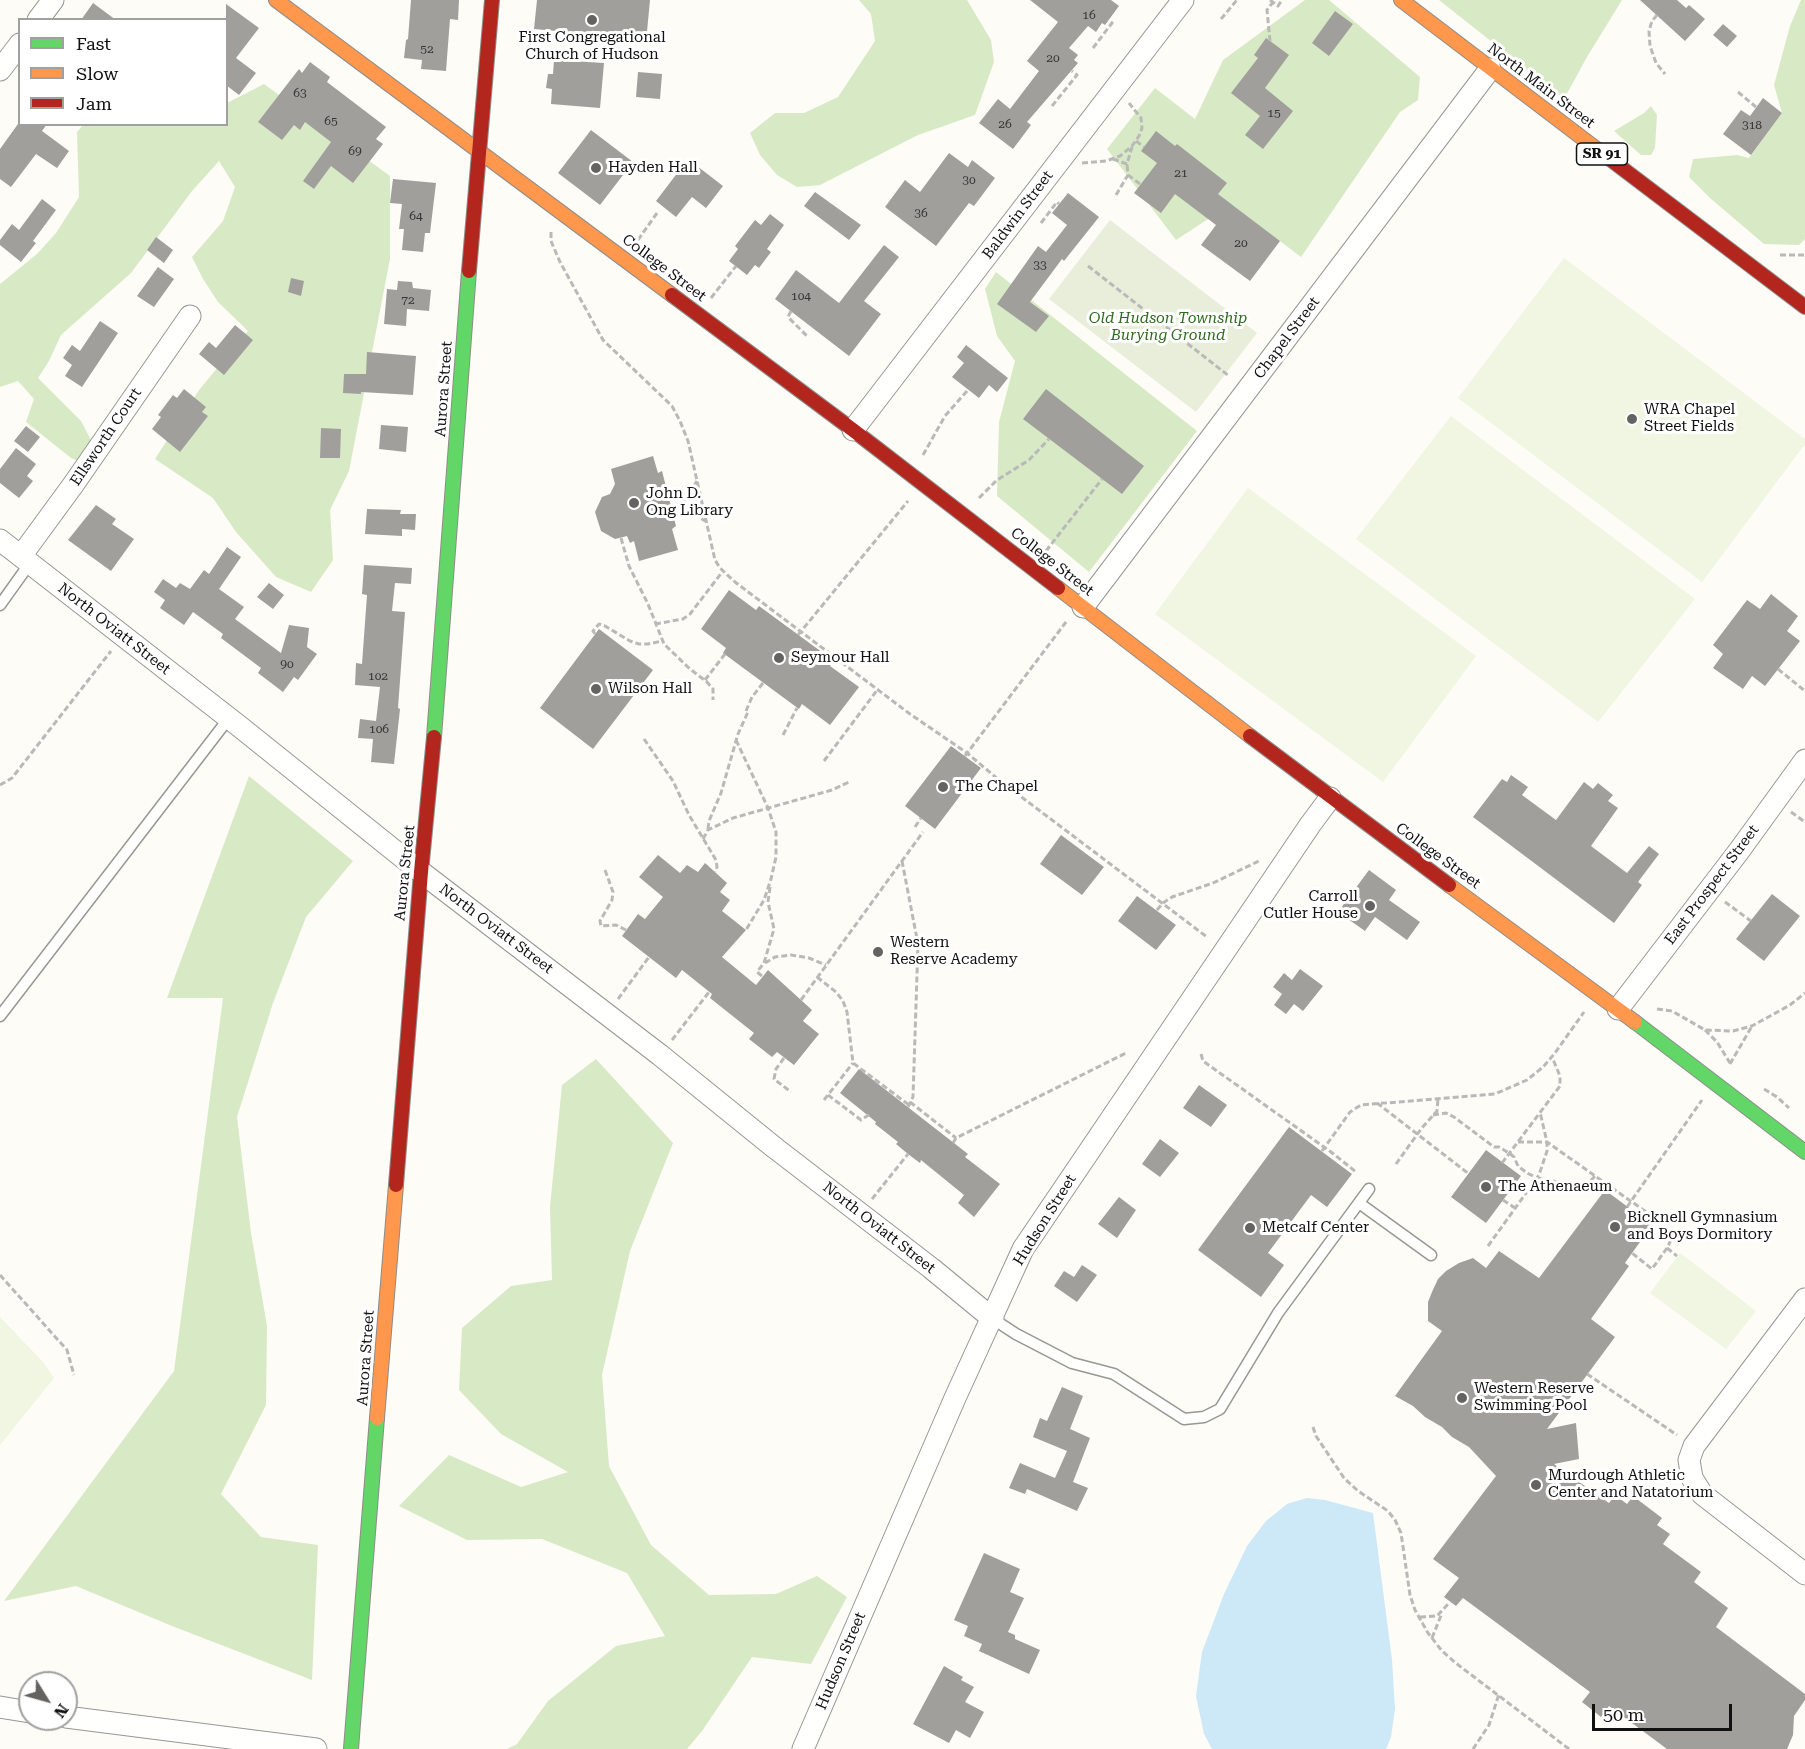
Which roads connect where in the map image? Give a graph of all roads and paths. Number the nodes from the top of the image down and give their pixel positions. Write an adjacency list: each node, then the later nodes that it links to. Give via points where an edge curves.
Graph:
1 (53, 0): 10 (street)
2 (276, 0): 27 (street, College Street)
3 (492, 0): 27 (street, Aurora Street)
4 (1183, 0): 20 (street, Baldwin Street)
5 (1237, 0): 11 (path)
6 (1282, 0): 8 (path, via 1278,6)
7 (1401, 0): 16 (street, North Main Street / SR 91)
8 (1272, 1): 13 (path, via 1267,10)
9 (1657, 15): 19 (path, via 1649,31 1650,46)
10 (40, 18)
11 (1221, 19)
12 (1108, 20): 15 (path, via 1112,23)
13 (1270, 41)
14 (18, 47): 17 (street)
15 (1093, 48)
16 (1490, 69): 41 (street, North Main Street / SR 91); 64 (street, Chapel Street)
17 (0, 70)
18 (1072, 71): 22 (path, via 1077,75)
19 (1665, 74)
20 (1112, 92): 24 (path, via 1135,108 1141,118 1142,128); 48 (street, Baldwin Street)
21 (1738, 92): 23 (path)
22 (1052, 106)
23 (1756, 106)
24 (1136, 141): 25 (path); 26 (path)
25 (1132, 146): 28 (path); 30 (path)
26 (1144, 147)
27 (478, 151): 35 (street, College Street); 98 (street, Aurora Street)
28 (1111, 159): 29 (path); 30 (path)
29 (1074, 163)
30 (1127, 164): 31 (path)
31 (1128, 175): 32 (path); 33 (path)
32 (1140, 184)
33 (1116, 195)
34 (1059, 204): 37 (path)
35 (559, 211): 43 (street, College Street); 52 (path, via 550,236 560,262 603,340 672,406 688,441)
36 (657, 213): 38 (path)
37 (1041, 223)
38 (638, 240)
39 (735, 266): 43 (path)
40 (1088, 266): 46 (path)
41 (1805, 307)
42 (791, 311): 45 (path, via 788,317)
43 (699, 315): 48 (street, College Street)
44 (190, 316): 60 (street, Ellsworth Court)
45 (807, 336)
46 (1229, 376)
47 (968, 390): 50 (path, via 945,416 923,455)
48 (853, 430): 50 (street, College Street)
49 (1049, 439): 56 (path, via 1029,460 997,480)
50 (908, 472): 53 (street, College Street)
51 (1102, 479): 61 (path)
52 (698, 480): 54 (path); 57 (path)
53 (923, 483): 56 (street, College Street); 66 (path)
54 (681, 507): 55 (path); 57 (path)
55 (672, 510)
56 (965, 516): 61 (street, College Street)
57 (707, 522): 62 (path, via 715,560)
58 (621, 538): 65 (path)
59 (0, 540): 60 (street, North Oviatt Street)
60 (26, 559): 63 (lane); 68 (street, North Oviatt Street)
61 (1033, 568): 64 (street, College Street)
62 (723, 571): 65 (path, via 690,614); 66 (path)
63 (0, 605)
64 (1081, 605): 83 (path); 88 (street, College Street)
65 (655, 624): 70 (path)
66 (801, 630): 69 (path); 75 (path)
67 (595, 634): 70 (path, via 599,624 639,644)
68 (123, 635): 79 (street, North Oviatt Street); 87 (path, via 12,778)
69 (798, 635)
70 (662, 640): 73 (path, via 672,654)
71 (725, 654): 73 (path)
72 (1778, 669): 76 (path)
73 (705, 680): 77 (path, via 713,689)
74 (763, 682): 82 (path, via 752,697)
75 (878, 689): 83 (path); 85 (path)
76 (1805, 691)
77 (713, 700)
78 (797, 708): 80 (path)
79 (229, 718): 98 (street, North Oviatt Street); 119 (lane)
80 (783, 735)
81 (644, 740): 94 (path, via 673,782)
82 (736, 740): 89 (path); 92 (path)
83 (966, 754): 102 (path)
84 (1805, 760): 101 (street, East Prospect Street)
85 (824, 761)
86 (851, 781): 89 (path)
87 (0, 785)
88 (1330, 798): 114 (street, College Street); 170 (street, Hudson Street, via 1023,1249)
89 (768, 808): 92 (path); 100 (path, via 776,832)
90 (921, 818): 91 (path)
91 (915, 827)
92 (708, 830): 94 (path)
93 (923, 832): 95 (path)
94 (703, 839): 99 (path, via 716,860)
95 (902, 861): 110 (path); 136 (path, via 918,944 913,1097)
96 (1259, 861): 102 (path)
97 (605, 870): 105 (path, via 613,892 601,926)
98 (421, 872): 118 (street, North Oviatt Street); 185 (street, Aurora Street)
99 (715, 872)
100 (771, 879): 106 (path); 109 (path, via 768,902 774,929)
101 (1709, 890): 104 (path); 117 (street, East Prospect Street)
102 (1163, 903): 103 (path); 107 (path)
103 (1157, 910)
104 (1750, 921)
105 (626, 930)
106 (746, 930)
107 (1208, 937)
108 (649, 957): 118 (path)
109 (764, 963): 110 (path, via 791,955); 111 (path, via 757,972)
110 (826, 965): 112 (path)
111 (762, 976)
112 (817, 977): 116 (path); 127 (path, via 843,1001)
113 (709, 992): 124 (path)
114 (1597, 993): 117 (street, College Street); 125 (path)
115 (1805, 993): 120 (path)
116 (801, 1000)
117 (1624, 1001): 121 (path, via 1672,1011); 129 (street, College Street)
118 (607, 1014): 124 (street, North Oviatt Street)
119 (0, 1016)
120 (1752, 1026): 121 (path, via 1733,1031); 128 (path, via 1733,1056)
121 (1705, 1030): 128 (path)
122 (1126, 1053): 142 (path)
123 (1202, 1054): 146 (path, via 1203,1061)
124 (660, 1055): 162 (street, North Oviatt Street)
125 (1552, 1057): 133 (path, via 1512,1088 1495,1094); 138 (path, via 1560,1086)
126 (784, 1058): 131 (path, via 774,1079)
127 (853, 1063): 132 (path); 136 (path)
128 (1732, 1065): 129 (path)
129 (1714, 1083): 147 (street, College Street); 158 (path)
130 (1756, 1084): 137 (path)
131 (791, 1092)
132 (828, 1095): 134 (path); 139 (path, via 861,1120)
133 (1438, 1099): 135 (path); 140 (path)
134 (824, 1100)
135 (1377, 1103): 141 (path); 146 (path, via 1361,1105 1350,1112)
136 (909, 1105): 142 (path)
137 (1790, 1109)
138 (1540, 1112): 143 (path); 144 (path)
139 (870, 1114)
140 (1433, 1115): 141 (path); 148 (path, via 1446,1113 1454,1117 1494,1147)
141 (1417, 1134): 151 (path); 153 (path)
142 (956, 1138): 145 (path)
143 (1518, 1142): 144 (path); 148 (path)
144 (1547, 1142): 154 (path); 155 (path)
145 (953, 1143)
146 (1323, 1150): 152 (path)
147 (1805, 1152)
148 (1509, 1153): 150 (path); 155 (path, via 1518,1166)
149 (908, 1154): 162 (path)
150 (1502, 1162)
151 (1396, 1164)
152 (1356, 1172)
153 (1469, 1174)
154 (1596, 1175): 155 (path, via 1580,1191 1572,1192 1551,1180); 158 (path)
155 (1537, 1178): 161 (path)
156 (1369, 1190): 159 (lane)
157 (1503, 1200): 161 (path)
158 (1631, 1202): 160 (path); 164 (path, via 1666,1229 1671,1240)
159 (1359, 1203): 166 (lane); 170 (lane, via 1278,1313 1220,1409 1204,1417 1184,1419 1114,1374 1072,1363)
160 (1627, 1207)
161 (1515, 1208): 163 (path)
162 (861, 1213): 170 (street, North Oviatt Street)
163 (1488, 1246)
164 (1667, 1248): 165 (path, via 1652,1269); 167 (path)
165 (1632, 1253)
166 (1431, 1255)
167 (1677, 1256)
168 (0, 1275): 172 (path, via 67,1350)
169 (1805, 1299): 174 (street)
170 (993, 1319): 186 (street, Hudson Street)
171 (1587, 1374): 174 (path)
172 (74, 1375)
173 (1313, 1427): 178 (path, via 1344,1479 1388,1510 1395,1521 1401,1533 1410,1595)
174 (1694, 1446): 175 (street, via 1689,1460 1692,1478 1702,1494)
175 (1805, 1574)
176 (1450, 1602): 177 (path)
177 (1442, 1613): 178 (path); 179 (path)
178 (1419, 1617): 179 (path)
179 (1432, 1638): 180 (path, via 1456,1664)
180 (1499, 1694): 187 (path, via 1489,1725); 188 (path)
181 (0, 1707): 182 (street)
182 (18, 1710)
183 (78, 1719): 184 (street)
184 (316, 1749)
185 (351, 1749)
186 (803, 1749)
187 (1473, 1749)
188 (1569, 1749)

